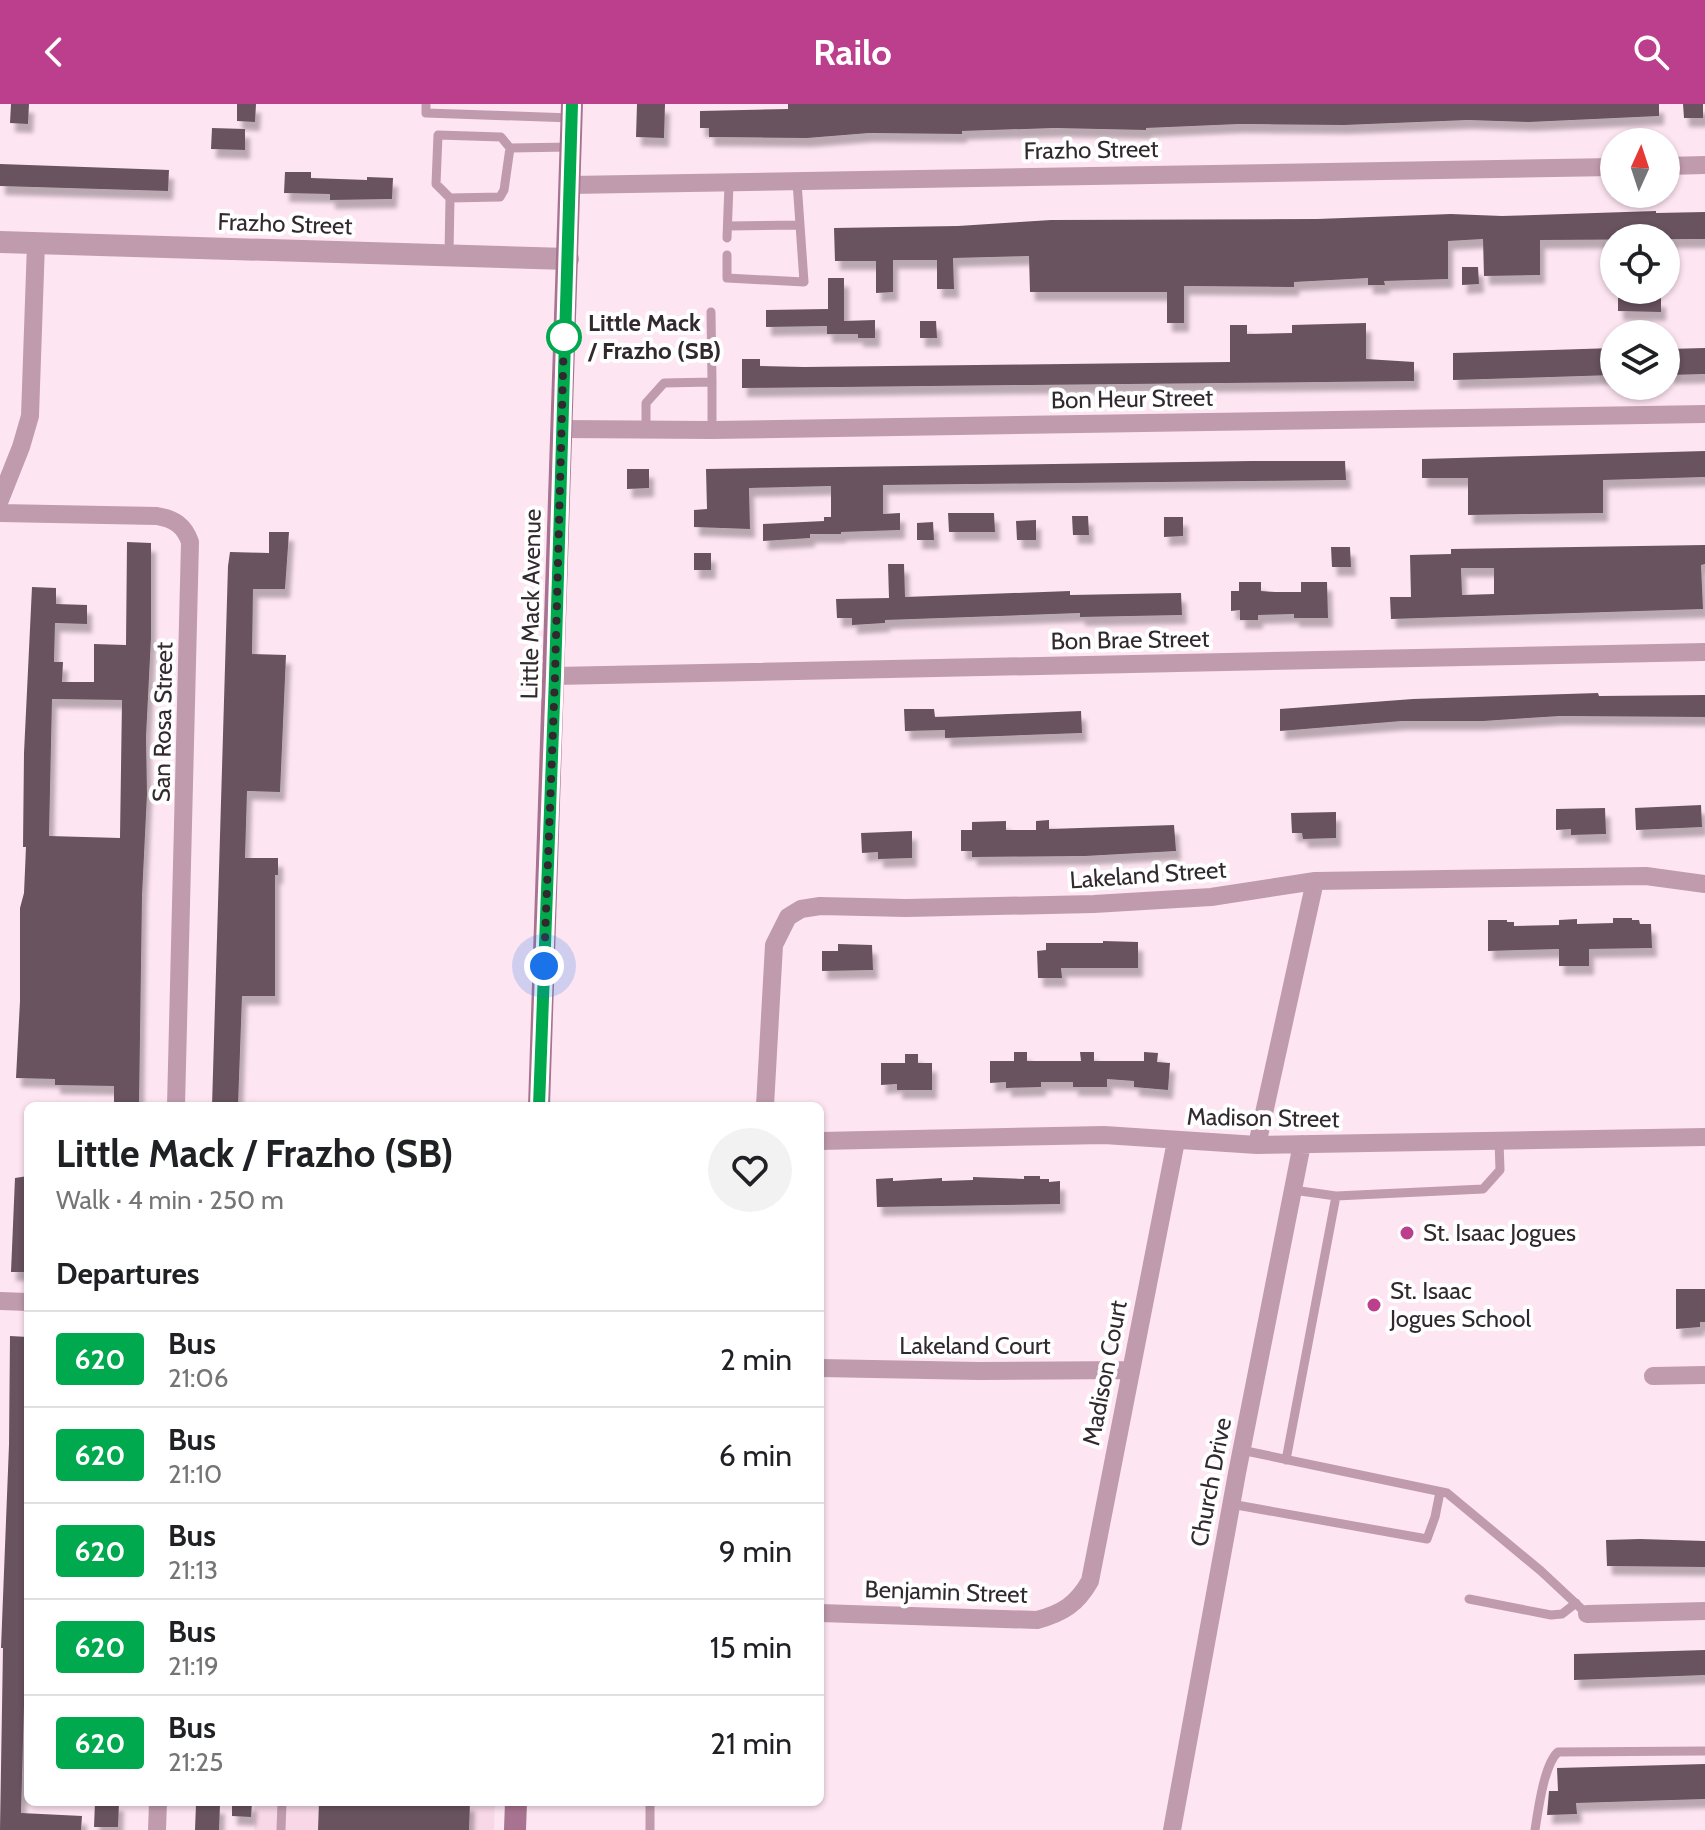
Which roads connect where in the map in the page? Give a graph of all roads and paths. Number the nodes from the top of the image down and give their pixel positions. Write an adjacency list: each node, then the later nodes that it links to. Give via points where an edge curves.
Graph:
1 (426, 104): 4 (lane, via 426,113)
2 (515, 104): 4 (lane)
3 (572, 111): 4 (lane); 5 (main road, Little Mack Avenue)
4 (514, 116)
5 (571, 147): 6 (lane); 12 (main road, Little Mack Avenue)
6 (510, 148): 13 (lane, via 500,197); 13 (lane, via 501,137 438,135 436,184)
7 (1705, 165): 8 (street)
8 (1680, 166)
9 (1600, 167): 10 (street, Frazho Street)
10 (797, 182): 11 (street, Frazho Street); 14 (lane)
11 (729, 184): 12 (street, Frazho Street); 15 (lane)
12 (570, 185): 21 (main road, Little Mack Avenue)
13 (450, 198): 19 (lane)
14 (799, 225): 15 (lane); 20 (lane, via 804,282 727,278)
15 (728, 226): 16 (lane)
16 (727, 238)
17 (0, 242): 18 (street, Frazho Street)
18 (36, 243): 19 (street, Frazho Street); 28 (street, via 30,416)
19 (449, 254): 21 (street, Frazho Street)
20 (727, 255)
21 (568, 259): 25 (main road, Little Mack Avenue)
22 (711, 312): 23 (lane)
23 (712, 382): 26 (lane, via 664,383 646,403); 27 (lane)
24 (1705, 414): 27 (street, Bon Heur Street)
25 (561, 429): 26 (street, Bon Heur Street); 31 (main road, Little Mack Avenue)
26 (646, 430): 27 (street, Bon Heur Street)
27 (712, 430)
28 (0, 500)
29 (0, 513): 34 (street, San Rosa Street, via 157,516 178,523 190,542)
30 (1705, 652): 31 (street, Bon Brae Street)
31 (555, 676): 35 (main road, Little Mack Avenue)
32 (1315, 881): 33 (street, Lakeland Street, via 1646,876); 36 (street, Lakeland Street, via 1211,897 1094,904 801,909 788,917 774,945); 42 (street)
33 (1705, 884)
34 (176, 1102)
35 (539, 1102)
36 (765, 1102)
37 (1705, 1137): 40 (street, Madison Street)
38 (824, 1141): 39 (street, Madison Street, via 1104,1135)
39 (1176, 1141): 42 (street, Madison Street); 48 (street, Madison Court)
40 (1499, 1141): 41 (street, Madison Street); 44 (lane, via 1500,1170 1483,1189)
41 (1302, 1144): 42 (street, Madison Street); 43 (street, Church Drive)
42 (1257, 1145)
43 (1293, 1190): 44 (lane); 51 (street, Church Drive)
44 (1336, 1196): 52 (lane)
45 (0, 1301): 46 (street)
46 (24, 1302)
47 (824, 1368): 48 (street, Lakeland Court)
48 (1130, 1370): 56 (street, Madison Court, via 1090,1581)
49 (1705, 1375): 50 (street)
50 (1653, 1376)
51 (1241, 1450): 52 (lane); 54 (street, Church Drive)
52 (1286, 1460): 53 (lane)
53 (1440, 1492): 54 (lane, via 1427,1539); 57 (lane)
54 (1231, 1504): 69 (street, Church Drive)
55 (1469, 1599): 57 (lane, via 1551,1615)
56 (1069, 1608): 59 (street, Benjamin Street, via 1037,1620)
57 (1581, 1608): 58 (street)
58 (1705, 1611)
59 (824, 1613)
60 (1705, 1751): 70 (lane, via 1558,1752 1552,1757)
61 (158, 1806): 65 (street)
62 (282, 1806): 66 (lane)
63 (516, 1806): 67 (main road)
64 (650, 1806): 68 (lane)
65 (157, 1830)
66 (281, 1830)
67 (515, 1830)
68 (650, 1830)
69 (1172, 1830)
70 (1535, 1830)

